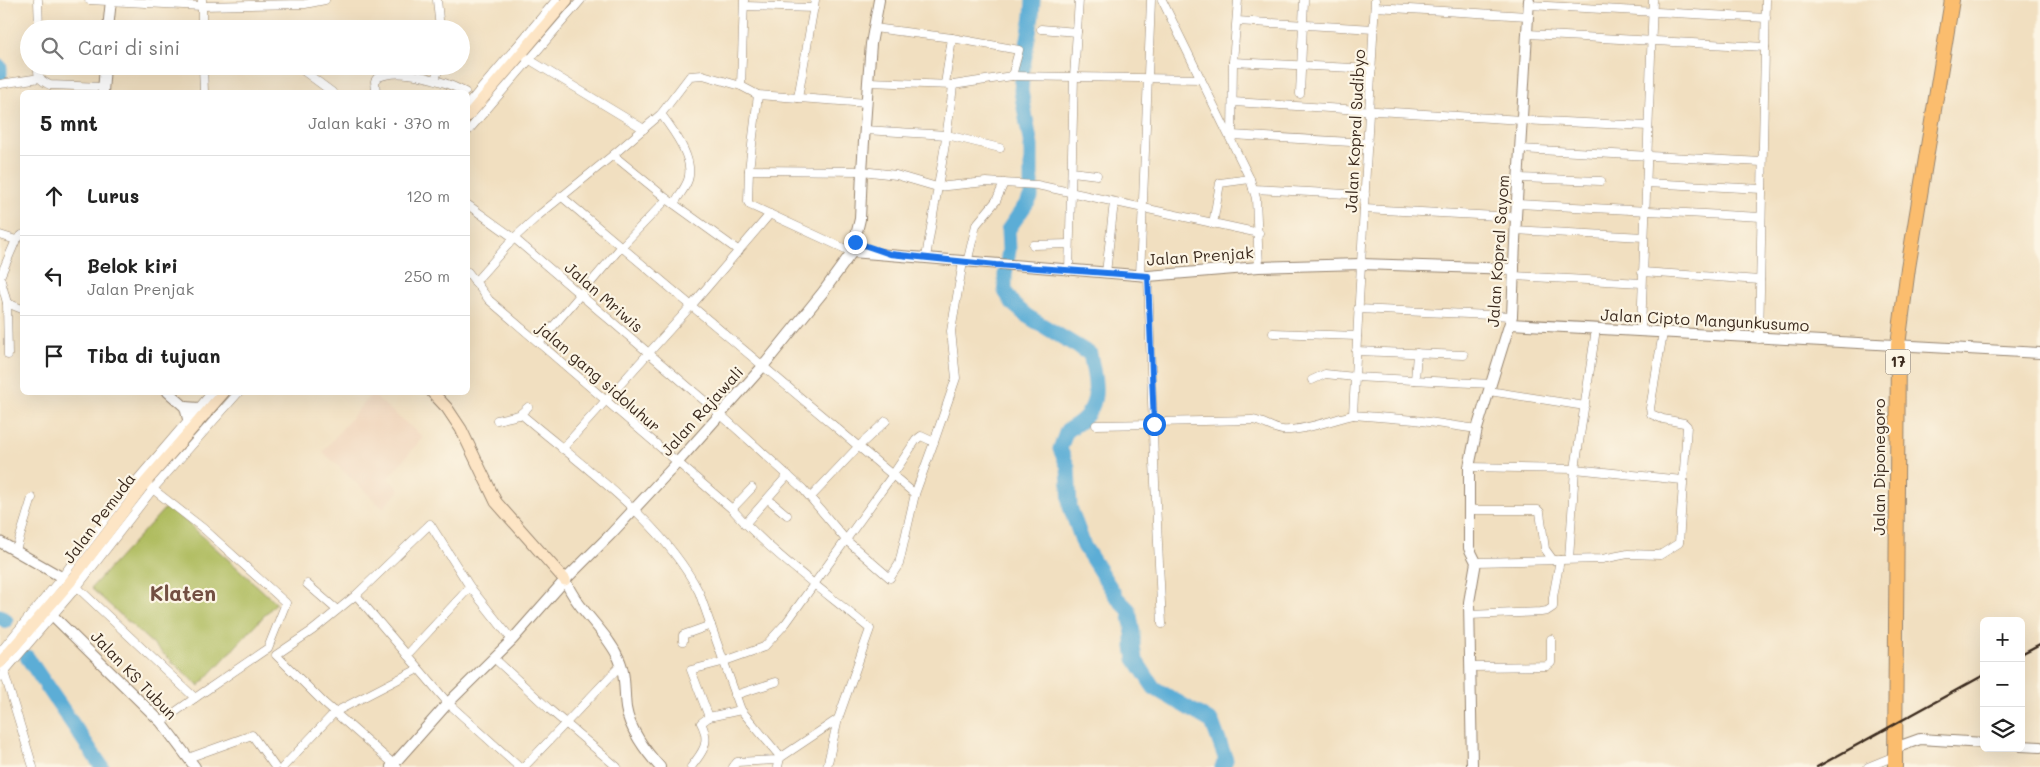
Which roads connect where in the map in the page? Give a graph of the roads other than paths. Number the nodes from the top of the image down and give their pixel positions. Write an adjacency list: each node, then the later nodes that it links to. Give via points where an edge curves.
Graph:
1 (38, 0): 26 (street)
2 (89, 0): 3 (street)
3 (111, 0): 19 (street); 27 (street)
4 (325, 0): 19 (street, via 278,5)
5 (438, 0): 29 (street)
6 (556, 0): 69 (street)
7 (567, 0): 40 (main road)
8 (581, 0): 40 (street)
9 (879, 0): 32 (street, Jalan Rajawali)
10 (1079, 0): 35 (street)
11 (1152, 0): 55 (street)
12 (1162, 0): 56 (street)
13 (1229, 0): 14 (street)
14 (1238, 0): 30 (street)
15 (1304, 0): 31 (street)
16 (1653, 0): 24 (street)
17 (1766, 0): 25 (street)
18 (1952, 0): 153 (highway, Jalan Diponegoro / 17)
19 (202, 3): 28 (street)
20 (745, 3): 21 (street); 60 (street)
21 (814, 4): 70 (street)
22 (1375, 4): 23 (street); 34 (street, Jalan Kopral Sudibyo)
23 (1529, 7): 24 (street); 36 (street, Jalan Kopral Sayom)
24 (1652, 13): 25 (street); 38 (street)
25 (1766, 18): 39 (street)
26 (39, 20)
27 (109, 20)
28 (202, 20)
29 (439, 20)
30 (1237, 21): 31 (street); 41 (street)
31 (1302, 25): 34 (street); 42 (street)
32 (874, 28): 37 (street); 57 (street, Jalan Rajawali)
33 (1041, 29): 35 (street)
34 (1374, 29): 43 (street, Jalan Kopral Sudibyo)
35 (1077, 32): 52 (street)
36 (1528, 34): 38 (street); 75 (street, Jalan Kopral Sayom)
37 (952, 38): 51 (street, via 1019,50); 59 (street)
38 (1652, 41): 39 (street); 76 (street)
39 (1765, 46): 87 (street)
40 (525, 57): 69 (main road); 77 (street); 78 (street)
41 (1233, 62): 42 (street); 71 (street)
42 (1301, 65): 43 (street); 67 (street)
43 (1372, 69): 73 (street, Jalan Kopral Sudibyo)
44 (38, 75): 53 (street)
45 (105, 75): 62 (street)
46 (203, 75): 63 (street)
47 (309, 75): 64 (street)
48 (403, 75): 54 (street)
49 (403, 75): 65 (street, via 381,76 375,81)
50 (437, 75): 54 (street)
51 (1017, 76): 52 (street); 59 (street)
52 (1074, 77): 55 (street); 90 (street)
53 (40, 78): 58 (street); 61 (street, via 50,85)
54 (435, 79): 66 (street)
55 (1149, 79): 56 (street); 107 (street)
56 (1201, 79): 81 (street)
57 (868, 82): 59 (street); 72 (street, Jalan Rajawali)
58 (2, 83)
59 (949, 85): 80 (street)
60 (741, 86): 68 (street); 74 (street, via 698,74 690,76)
61 (97, 90)
62 (106, 90)
63 (204, 90)
64 (329, 90)
65 (376, 90)
66 (459, 90)
67 (1300, 94)
68 (758, 95): 70 (street); 88 (street)
69 (472, 96)
70 (798, 98): 72 (street)
71 (1233, 102): 73 (street); 81 (street)
72 (867, 104): 79 (street, Jalan Rajawali)
73 (1370, 111): 75 (street); 82 (street, Jalan Kopral Sudibyo)
74 (660, 114): 78 (street); 103 (street, via 680,140 690,171 687,184)
75 (1522, 120): 76 (street); 84 (street, Jalan Kopral Sayom)
76 (1648, 126): 86 (street)
77 (470, 128)
78 (644, 129): 85 (street)
79 (865, 130): 80 (street); 89 (street, Jalan Rajawali)
80 (948, 135): 83 (street); 97 (street)
81 (1232, 138): 82 (street); 93 (street)
82 (1368, 143): 101 (street, Jalan Kopral Sudibyo)
83 (1000, 148)
84 (1520, 149): 86 (street); 92 (street, Jalan Kopral Sayom)
85 (613, 155): 102 (street); 103 (street)
86 (1647, 155): 87 (street); 96 (street)
87 (1762, 162): 99 (street)
88 (749, 170): 89 (street); 110 (street, via 748,202)
89 (862, 171): 97 (street, via 896,175); 124 (street, Jalan Rajawali, via 860,218)
90 (1072, 172): 91 (street); 100 (street)
91 (1096, 175)
92 (1519, 178): 94 (street); 105 (street, Jalan Kopral Sayom)
93 (1250, 180): 98 (street); 113 (street, via 1220,183)
94 (1601, 181)
95 (1004, 183): 97 (street); 100 (street, via 1037,185); 127 (street, via 996,201 977,222)
96 (1646, 183): 99 (street); 109 (street)
97 (937, 187): 126 (street)
98 (1253, 188): 101 (street); 115 (street)
99 (1762, 190): 112 (street)
100 (1070, 193): 104 (street); 121 (street)
101 (1365, 195): 108 (street, Jalan Kopral Sudibyo)
102 (562, 196): 119 (street); 123 (street)
103 (670, 201): 123 (street); 125 (street)
104 (1114, 202): 107 (street); 133 (street)
105 (1517, 204): 109 (street); 111 (street, Jalan Kopral Sayom)
106 (470, 206): 119 (street, Jalan Mriwis)
107 (1143, 209): 113 (street); 135 (street)
108 (1364, 209): 111 (street); 128 (street, Jalan Kopral Sudibyo)
109 (1645, 211): 112 (street); 118 (street)
110 (770, 214): 124 (street); 125 (street)
111 (1516, 217): 114 (street, Jalan Kopral Sayom)
112 (1761, 217): 137 (street)
113 (1214, 224): 115 (street)
114 (1515, 230): 118 (street); 131 (street, Jalan Kopral Sayom)
115 (1258, 233): 129 (street)
116 (0, 235): 120 (street)
117 (20, 237): 120 (street)
118 (1644, 237): 132 (street)
119 (514, 238): 138 (street); 140 (street, Jalan Mriwis)
120 (16, 240): 136 (street)
121 (1069, 244): 122 (street); 130 (street)
122 (1033, 245)
123 (622, 246): 140 (street); 142 (street)
124 (854, 247): 126 (street, Jalan Prenjak); 160 (street, Jalan Rajawali, via 823,292)
125 (739, 251): 142 (street)
126 (926, 258): 127 (street, Jalan Prenjak)
127 (965, 262): 130 (street, Jalan Prenjak); 184 (street, via 951,331 956,378)
128 (1361, 264): 129 (street, Jalan Prenjak); 131 (street, Jalan Prenjak); 144 (street, Jalan Kopral Sudibyo)
129 (1259, 267): 135 (street, Jalan Prenjak)
130 (1068, 271): 133 (street, Jalan Prenjak)
131 (1514, 272): 139 (street); 145 (street, Jalan Kopral Sayom)
132 (1642, 272): 137 (street); 139 (street)
133 (1106, 273): 135 (street, Jalan Prenjak)
134 (470, 274): 138 (street, jalan gang sidoluhur)
135 (1144, 276): 181 (street)
136 (0, 279): 141 (street)
137 (1760, 280): 151 (street)
138 (476, 282): 152 (street, jalan gang sidoluhur, via 489,300)
139 (1642, 283): 147 (street)
140 (580, 295): 152 (street); 158 (street, Jalan Mriwis)
141 (7, 303): 143 (street); 157 (street)
142 (692, 305): 158 (street); 160 (street)
143 (20, 308)
144 (1358, 309): 145 (street); 150 (street, Jalan Kopral Sudibyo)
145 (1512, 320): 146 (street, Jalan Cipto Mangunkusumo); 164 (street, Jalan Kopral Sayom)
146 (1596, 329): 147 (street, Jalan Cipto Mangunkusumo); 171 (street)
147 (1641, 331): 149 (street, Jalan Cipto Mangunkusumo)
148 (1273, 333): 150 (street)
149 (1663, 333): 151 (street, Jalan Cipto Mangunkusumo); 192 (street, via 1651,414 1686,425)
150 (1357, 336): 154 (street, Jalan Kopral Sudibyo)
151 (1759, 339): 153 (street, Jalan Cipto Mangunkusumo)
152 (539, 343): 170 (street, jalan gang sidoluhur)
153 (1898, 345): 156 (street, Jalan Cipto Mangunkusumo); 247 (highway, Jalan Diponegoro / 17)
154 (1356, 350): 155 (street); 161 (street, Jalan Kopral Sudibyo)
155 (1417, 353): 159 (street); 163 (street)
156 (2040, 353)
157 (8, 354)
158 (648, 354): 170 (street); 175 (street, Jalan Mriwis)
159 (1464, 356)
160 (764, 365): 175 (street, Jalan Rajawali); 185 (street)
161 (1355, 377): 162 (street, via 1325,374); 163 (street); 177 (street, Jalan Kopral Sudibyo)
162 (1312, 380)
163 (1415, 380): 164 (street)
164 (1490, 387): 171 (street); 183 (street, Jalan Kopral Sayom)
165 (171, 395): 172 (street)
166 (210, 395): 174 (street)
167 (221, 395): 174 (main road, Jalan Pemuda)
168 (236, 395): 193 (street)
169 (435, 395): 210 (main road, via 461,429 496,502)
170 (605, 401): 186 (street); 187 (street, jalan gang sidoluhur)
171 (1585, 406): 189 (street)
172 (185, 407): 174 (street); 179 (street)
173 (528, 407): 176 (street)
174 (202, 412): 179 (main road, Jalan Pemuda)
175 (720, 414): 187 (street, Jalan Rajawali); 190 (street, Jalan Mriwis)
176 (517, 415): 178 (street); 186 (street)
177 (1353, 415): 181 (street, via 1283,430 1252,420); 183 (street)
178 (497, 420)
179 (193, 421): 193 (main road, Jalan Pemuda); 211 (street, via 123,496)
180 (886, 421): 185 (street)
181 (1154, 423): 182 (street); 219 (street)
182 (1096, 425)
183 (1477, 430): 188 (street, Jalan Kopral Sayom)
184 (934, 442): 191 (street, via 925,437 918,438); 195 (street)
185 (858, 448): 191 (street); 196 (street)
186 (562, 449): 199 (street)
187 (677, 463): 199 (street, Jalan Rajawali); 200 (street, jalan gang sidoluhur)
188 (1469, 467): 189 (street); 201 (street, Jalan Kopral Sayom)
189 (1575, 469): 192 (street); 207 (street)
190 (788, 475): 196 (street, Jalan Mriwis); 198 (street)
191 (892, 476): 195 (street); 204 (street)
192 (1682, 480): 207 (street, via 1679,543 1665,554)
193 (149, 486): 211 (main road, Jalan Pemuda); 224 (street, via 204,529 286,604)
194 (752, 488): 200 (street)
195 (915, 494): 204 (street, Jalan Mriwis, via 899,564 890,578)
196 (811, 497): 204 (street, Jalan Mriwis)
197 (32, 498): 206 (street)
198 (768, 499): 202 (street); 203 (street)
199 (634, 509): 210 (street, Jalan Rajawali); 220 (street, via 690,574)
200 (732, 509): 203 (street, jalan gang sidoluhur)
201 (1468, 510): 208 (street, via 1538,510 1545,549); 209 (street, Jalan Kopral Sayom, via 1469,548)
202 (787, 515)
203 (745, 524): 212 (street, jalan gang sidoluhur)
204 (846, 540): 212 (street)
205 (0, 542): 206 (street)
206 (16, 550): 211 (street)
207 (1569, 559): 208 (street)
208 (1556, 560): 209 (street); 218 (street, via 1551,610)
209 (1476, 562): 218 (street, Jalan Kopral Sayom)
210 (565, 580): 222 (street, Jalan Rajawali); 230 (street, via 572,596)
211 (69, 582): 217 (main road, Jalan Pemuda); 225 (street); 236 (street)
212 (814, 583): 229 (street, via 768,644); 241 (street, jalan gang sidoluhur, via 870,629)
213 (307, 584): 216 (street)
214 (470, 587): 215 (street, via 430,524); 222 (street); 227 (street)
215 (356, 595): 216 (street); 227 (street)
216 (337, 610): 226 (street)
217 (50, 612): 231 (main road, Jalan Pemuda); 242 (street, Jalan KS Tubun)
218 (1469, 616): 232 (street, Jalan Kopral Sayom)
219 (1162, 624)
220 (711, 625): 223 (street, via 683,635); 229 (street)
221 (1551, 639): 232 (street, via 1551,663 1546,666)
222 (512, 640): 228 (street, Jalan Rajawali)
223 (683, 641)
224 (268, 648): 226 (street); 236 (street)
225 (0, 652)
226 (276, 655): 239 (street)
227 (407, 655): 233 (street)
228 (494, 658): 237 (street, Jalan Rajawali); 243 (street)
229 (722, 662): 235 (street); 240 (street, via 690,670)
230 (621, 665): 243 (street); 258 (street, via 631,727)
231 (1, 667): 251 (street)
232 (1471, 667): 263 (street, Jalan Kopral Sayom)
233 (418, 669): 237 (street); 239 (street)
234 (776, 682): 235 (street)
235 (735, 695): 238 (street)
236 (195, 698): 242 (street)
237 (448, 703): 250 (street, Jalan Rajawali); 255 (street)
238 (741, 710): 240 (street); 249 (street)
239 (335, 712): 250 (street); 254 (street)
240 (709, 717): 259 (street, via 701,723 705,729 704,748)
241 (838, 719): 249 (street); 262 (street)
242 (161, 722): 248 (street, Jalan KS Tubun)
243 (566, 724): 256 (street); 257 (street)
244 (1980, 743): 247 (street, via 1920,738)
245 (2025, 746): 246 (street)
246 (2040, 747)
247 (1895, 757): 264 (street)
248 (188, 758): 252 (street, Jalan KS Tubun); 253 (street, via 252,734)
249 (780, 758): 260 (street, via 737,762); 261 (street)
250 (394, 766)
251 (33, 767)
252 (194, 767)
253 (275, 767)
254 (283, 767)
255 (519, 767)
256 (524, 767)
257 (617, 767)
258 (660, 767)
259 (691, 767)
260 (733, 767)
261 (778, 767)
262 (827, 767)
263 (1472, 767)
264 (1868, 767)

